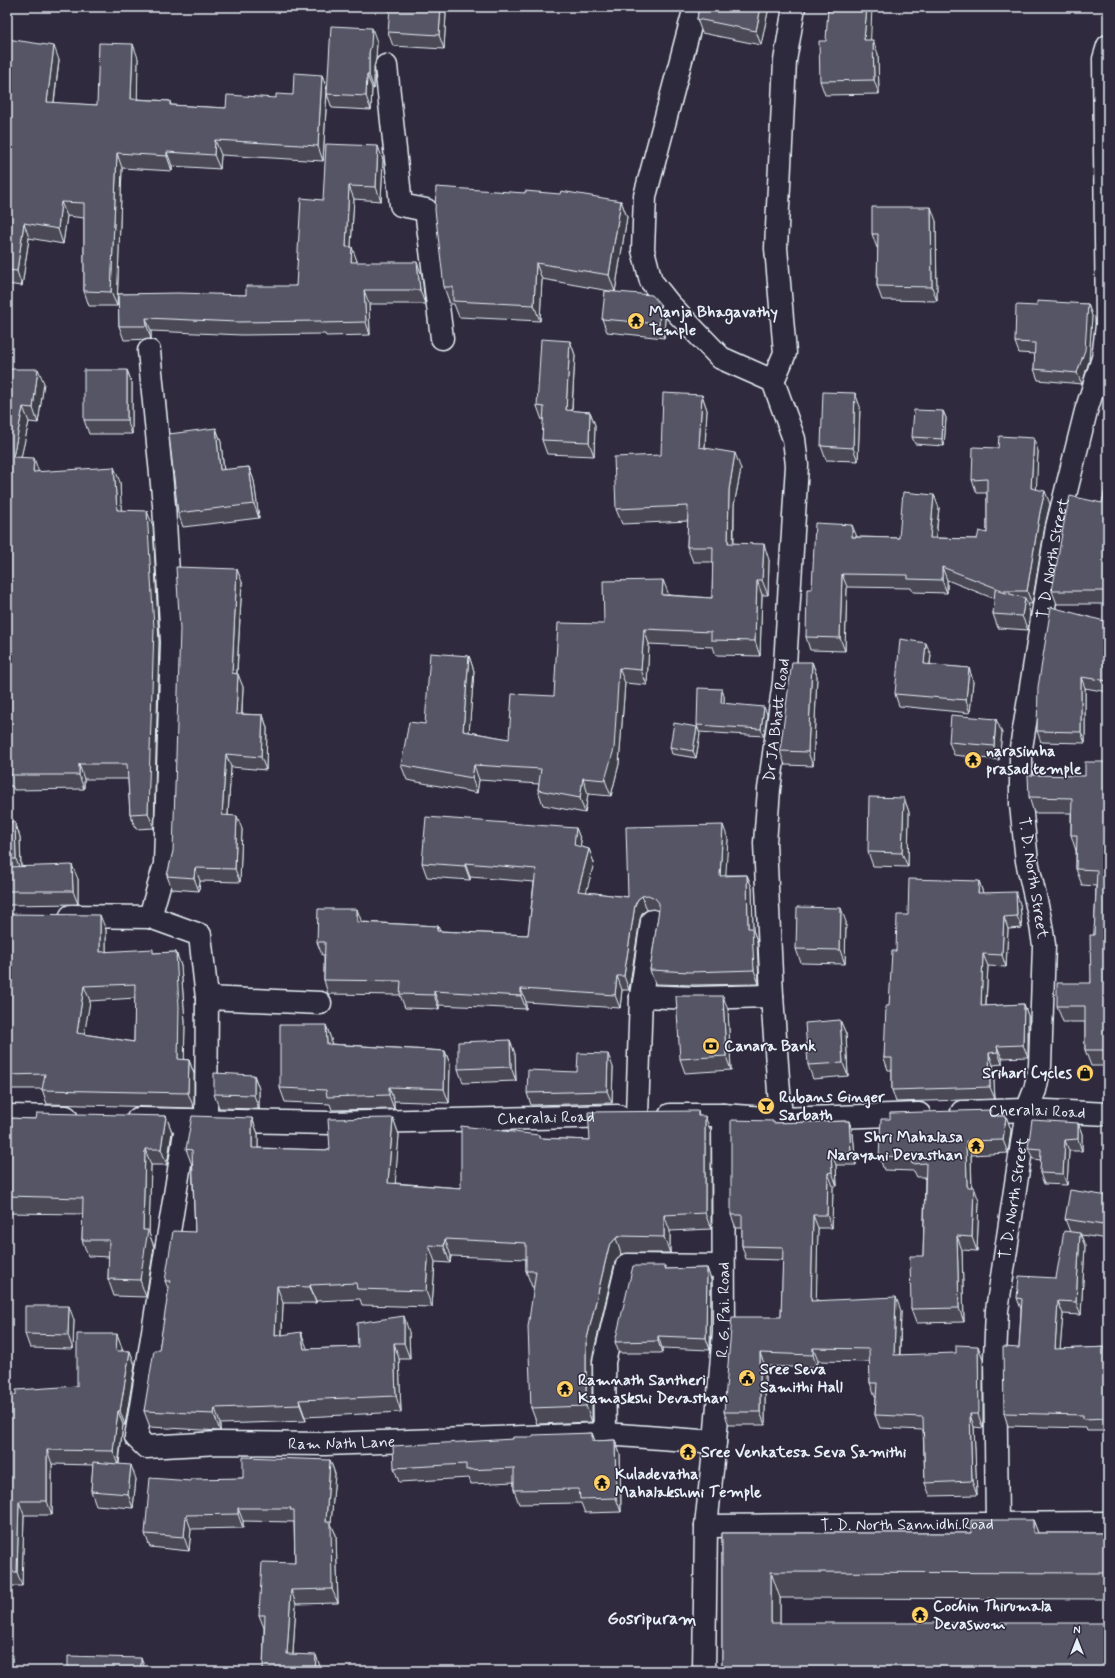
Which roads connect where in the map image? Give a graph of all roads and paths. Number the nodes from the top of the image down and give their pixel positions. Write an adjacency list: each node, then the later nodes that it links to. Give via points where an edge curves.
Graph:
1 (696, 7): 7 (street, via 645,196 643,250 651,280 670,305 720,358)
2 (794, 7): 7 (street, via 785,61 776,248 785,353)
3 (1108, 46): 15 (street, T. D. North Street, via 1104,59 1107,325 1103,358 1086,411 1057,527 1021,748 1021,806 1027,861 1044,944 1040,1066 1035,1090)
4 (386, 66): 5 (street, via 401,205 426,210)
5 (442, 338)
6 (149, 351): 9 (street, via 164,505 172,642 165,864)
7 (774, 381): 12 (street, Dr JA Bhatt Road, via 794,439 797,465 784,682 766,816)
8 (52, 916): 9 (street)
9 (150, 917): 13 (street, via 200,935)
10 (652, 921): 11 (street)
11 (641, 996): 12 (street); 17 (street)
12 (772, 996): 22 (street, Dr JA Bhatt Road)
13 (207, 998): 14 (street); 23 (street)
14 (320, 1003)
15 (1027, 1110): 16 (street, Cheralai Road); 22 (street, Cheralai Road); 28 (street, T. D. North Street, via 997,1310)
16 (1108, 1114)
17 (637, 1115): 18 (street, Cheralai Road); 23 (street, Cheralai Road, via 329,1123)
18 (723, 1115): 22 (street, Cheralai Road); 24 (street, R. G. Pai. Road)
19 (7, 1116): 20 (street)
20 (85, 1118)
21 (116, 1118): 23 (street, Cheralai Road)
22 (781, 1119)
23 (197, 1120): 25 (street, Ram Nath Lane, via 136,1437 146,1447 219,1443 325,1444)
24 (723, 1266): 25 (street, via 627,1264 604,1362); 26 (street, R. G. Pai. Road, via 724,1332)
25 (605, 1434): 26 (street)
26 (715, 1442): 29 (street, R. G. Pai. Road)
27 (1108, 1523): 28 (street, T. D. North Sannidhi.Road)
28 (997, 1524): 29 (street, T. D. North Sannidhi.Road)
29 (706, 1526): 30 (street, R. G. Pai. Road)
30 (704, 1671)

